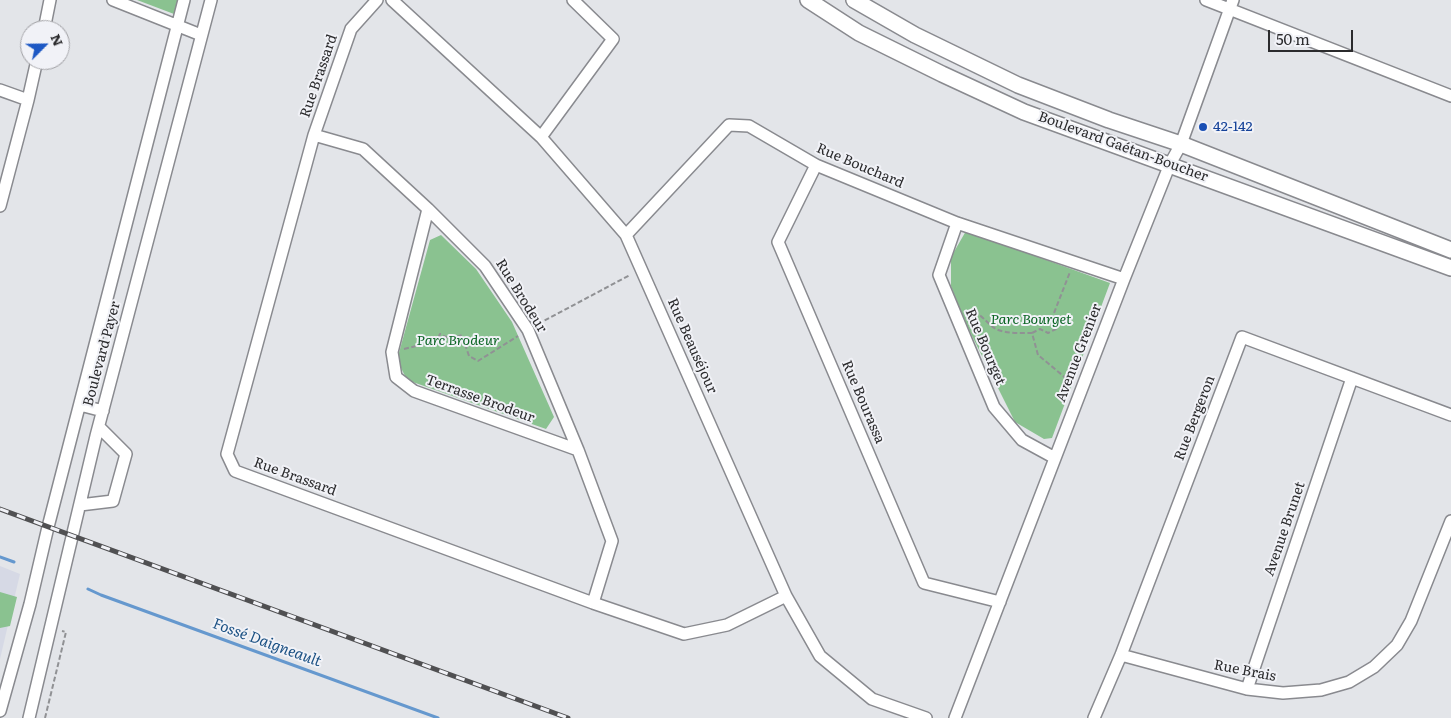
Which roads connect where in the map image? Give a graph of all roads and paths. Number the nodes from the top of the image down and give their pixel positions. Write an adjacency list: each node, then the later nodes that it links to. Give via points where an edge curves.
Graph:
1 (50, 0): 12 (street)
2 (113, 0): 13 (street)
3 (184, 0): 13 (street, Boulevard Payer)
4 (211, 0): 14 (street, Boulevard Payer)
5 (377, 0): 19 (street, Rue Brassard, via 351,29)
6 (392, 0): 20 (street, Rue Beauséjour)
7 (573, 0): 20 (street, via 613,38)
8 (808, 0): 22 (main road, Boulevard Gaétan-Boucher, via 859,33 1024,112)
9 (854, 0): 21 (main road, Boulevard Gaétan-Boucher, via 915,35 1018,85)
10 (1206, 0): 11 (street)
11 (1232, 4): 17 (street); 21 (street, Avenue Grenier)
12 (46, 20)
13 (177, 24): 14 (street); 39 (street, Boulevard Payer)
14 (201, 35): 40 (street, Boulevard Payer)
15 (35, 70): 18 (street)
16 (0, 90): 18 (street)
17 (1451, 96)
18 (28, 100): 24 (street)
19 (314, 135): 25 (street, Rue Brodeur, via 363,149); 49 (street, Rue Brassard, via 227,454 235,470)
20 (541, 137): 27 (street, Rue Beauséjour)
21 (1181, 144): 22 (street, Avenue Grenier); 28 (main road, Boulevard Gaétan-Boucher)
22 (1170, 164): 30 (main road, Boulevard Gaétan-Boucher); 32 (street, Avenue Grenier)
23 (816, 165): 26 (street, Rue Bouchard); 27 (street, Rue Bouchard, via 749,126 729,125); 48 (street, Rue Bourassa, via 778,242 924,583)
24 (0, 206)
25 (428, 209): 34 (street, Rue Brodeur, via 485,266); 36 (street, Terrasse Brodeur)
26 (957, 223): 29 (street, Rue Bouchard); 33 (street, Rue Bourget, via 939,275)
27 (626, 235): 31 (street, Rue Beauséjour)
28 (1451, 250)
29 (1074, 263): 32 (street, Rue Bouchard); 35 (path, via 1054,314 1059,320 1056,329 1048,333 1040,329)
30 (1451, 268)
31 (641, 269): 34 (path); 47 (street, Rue Beauséjour)
32 (1124, 279): 38 (street, Avenue Grenier)
33 (954, 314): 35 (path, via 972,311 997,330); 44 (street, Rue Bourget, via 994,407 1022,440)
34 (528, 330): 36 (path, via 478,361 469,356 462,335 450,339 440,334 436,341); 43 (street, Rue Brodeur)
35 (1032, 333): 38 (path, via 1038,355)
36 (392, 352): 43 (street, Terrasse Brodeur, via 396,377 414,391)
37 (1352, 378): 41 (street, Rue Bergeron); 51 (street, Rue Bergeron, via 1242,337); 52 (street, Avenue Brunet)
38 (1080, 390): 44 (street, Avenue Grenier)
39 (80, 404): 40 (street); 53 (street, Boulevard Payer, via 30,604)
40 (103, 411): 42 (street, Boulevard Payer)
41 (1451, 415)
42 (99, 427): 45 (street, Boulevard Payer); 45 (street, via 126,454 113,501)
43 (578, 450): 49 (street, Rue Brodeur, via 612,541)
44 (1054, 458): 48 (street, Avenue Grenier)
45 (80, 505): 50 (street, Boulevard Payer)
46 (1451, 522): 52 (street, Rue Brais, via 1411,621 1397,644 1374,667 1349,682 1321,690 1283,693)
47 (786, 596): 49 (street, Rue Brassard, via 727,625 684,634); 57 (street, Rue Beauséjour, via 820,656 872,699)
48 (1000, 602): 58 (street, Avenue Grenier)
49 (593, 603)
50 (51, 626): 55 (street, Boulevard Payer); 56 (path, via 66,632)
51 (1121, 655): 52 (street, Rue Brais); 59 (street, Rue Bergeron)
52 (1247, 689)
53 (2, 692): 54 (street, Boulevard Payer)
54 (0, 711)
55 (29, 718)
56 (45, 718)
57 (926, 718)
58 (955, 718)
59 (1094, 718)

